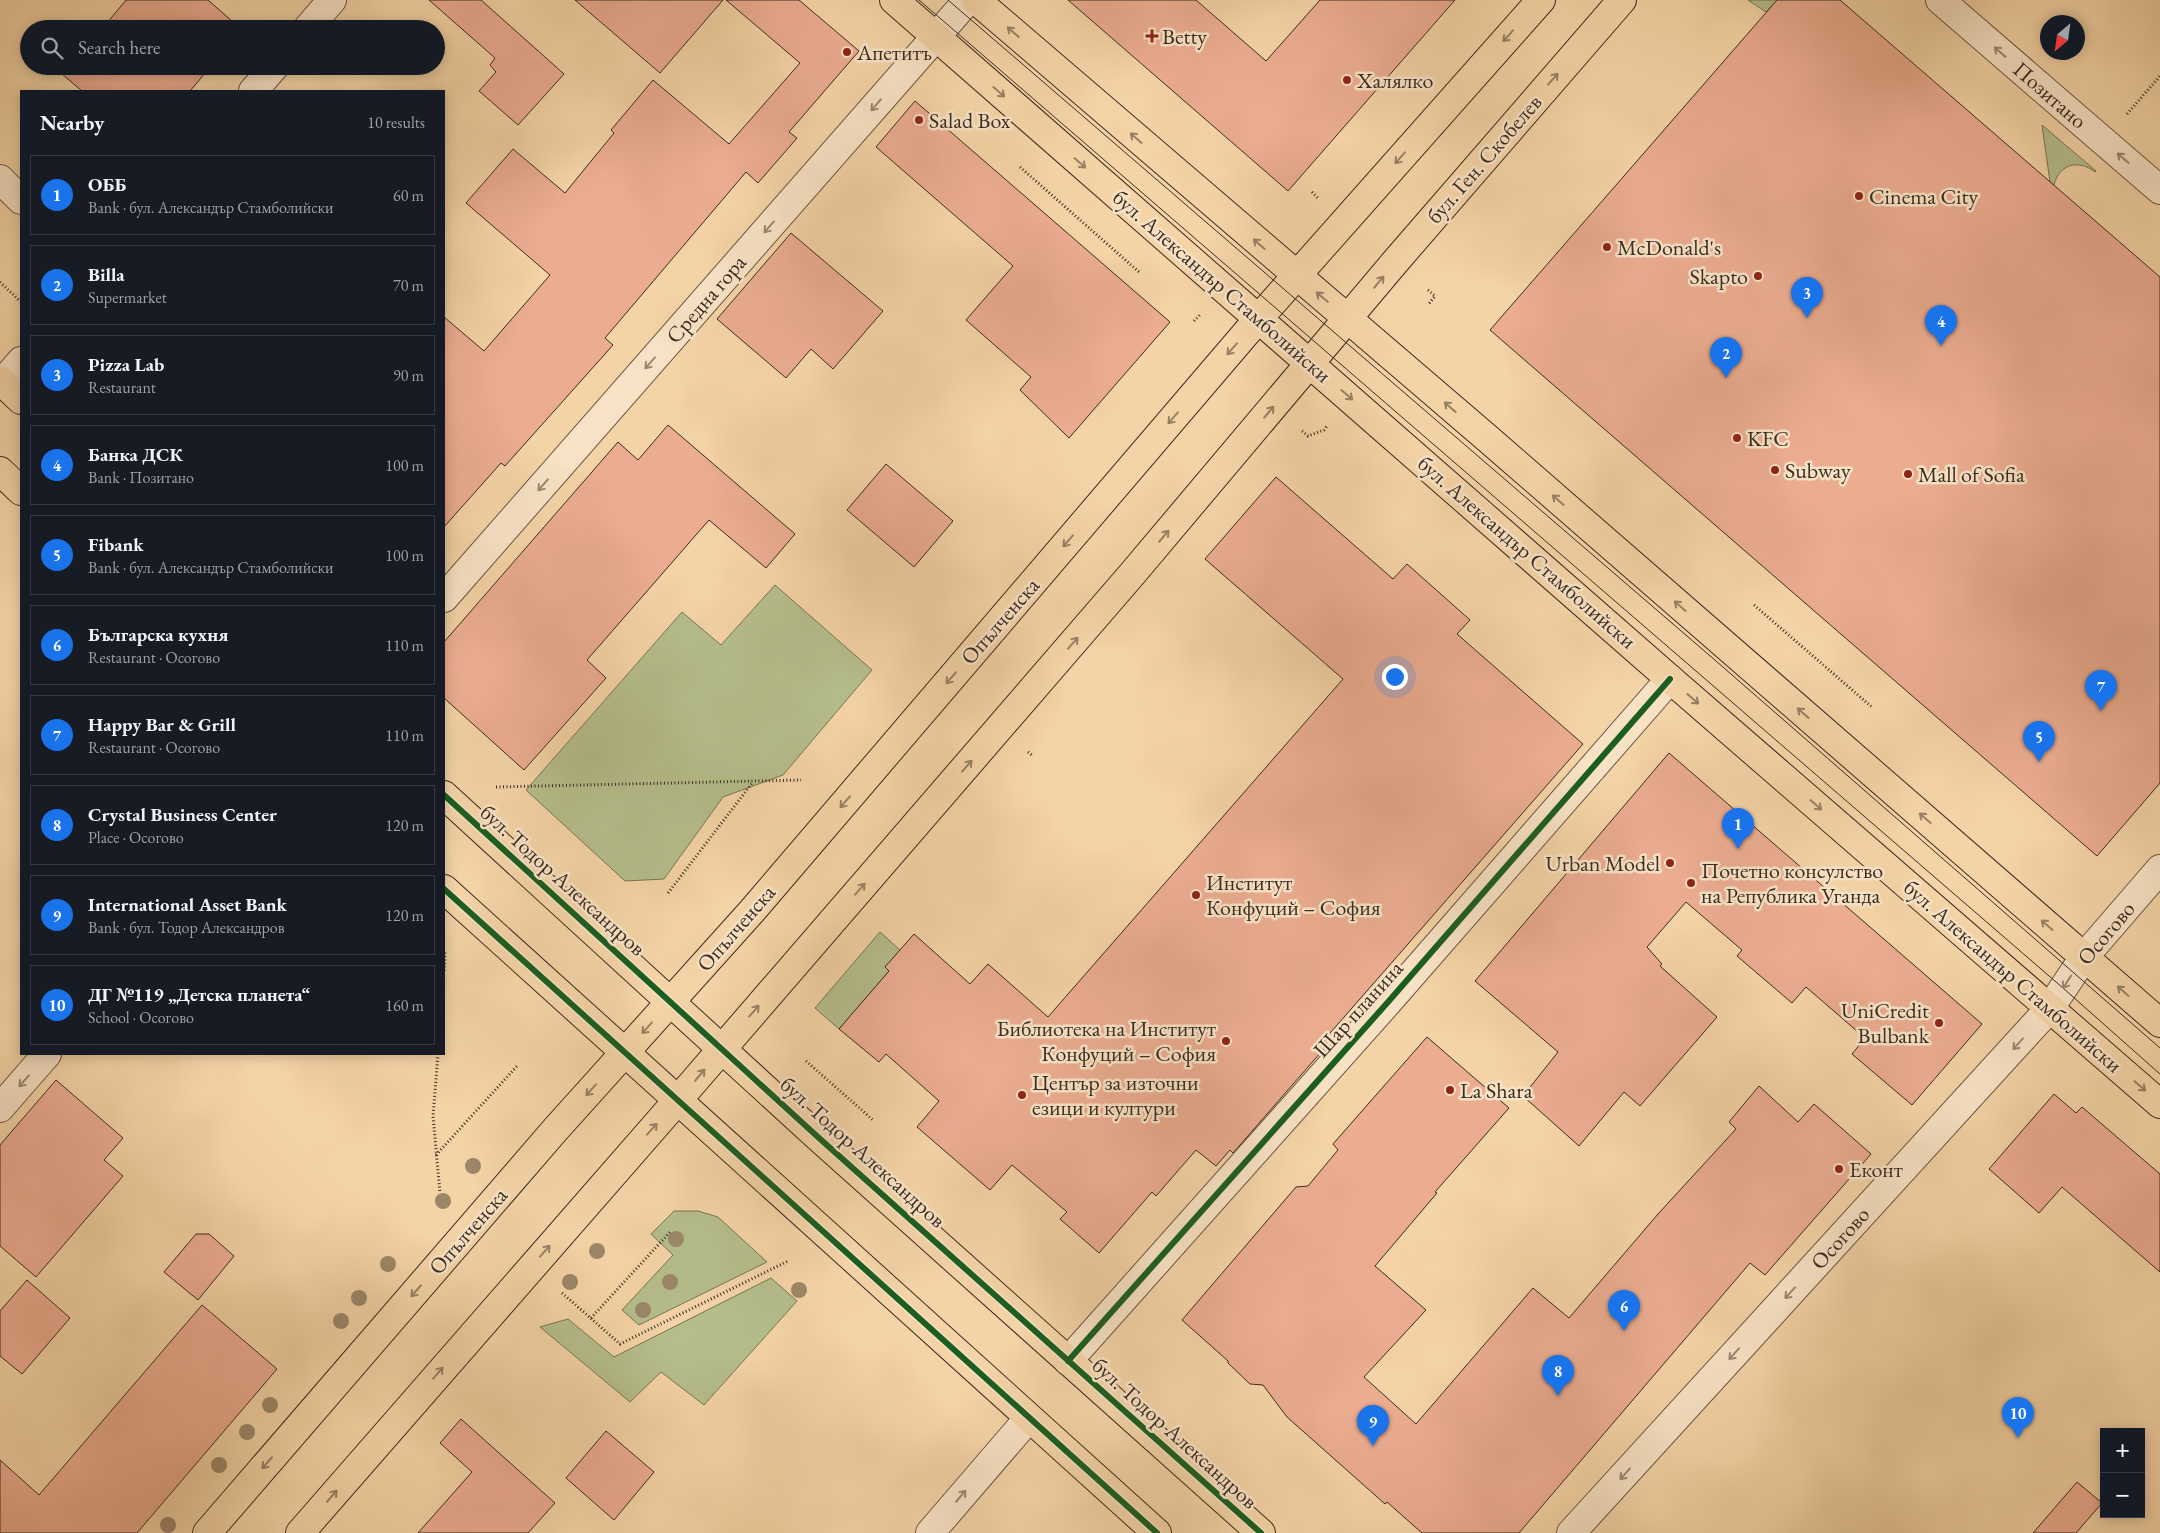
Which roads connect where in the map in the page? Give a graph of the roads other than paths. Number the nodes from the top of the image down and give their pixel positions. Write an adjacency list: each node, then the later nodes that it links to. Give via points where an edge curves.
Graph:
1 (332, 0): 8 (street)
2 (894, 0): 9 (main road, бул. Александър Стамболийски)
3 (968, 0): 9 (street, Средна гора)
4 (976, 0): 15 (main road, one-way to 4)
5 (1541, 0): 15 (main road, one-way to 15)
6 (1622, 0): 17 (main road, бул. Ген. Скобелев, one-way to 6)
7 (1940, 0): 13 (street, Позитано, one-way to 7)
8 (315, 20)
9 (936, 36): 16 (main road, бул. Александър Стамболийски, one-way to 16); 23 (street, Средна гора, one-way to 23)
10 (267, 75): 11 (street)
11 (254, 90)
12 (0, 179): 14 (street)
13 (2160, 190)
14 (20, 199)
15 (1296, 276): 16 (main road, Опълченска); 17 (main road, one-way to 15)
16 (1259, 318): 19 (main road, бул. Александър Стамболийски); 29 (main road, Опълченска, one-way to 29)
17 (1347, 319): 19 (main road, бул. Ген. Скобелев); 28 (main road, one-way to 17)
18 (20, 363): 20 (street)
19 (1311, 363): 24 (main road, бул. Александър Стамболийски, one-way to 24); 32 (main road, one-way to 19)
20 (8, 387)
21 (0, 471): 22 (main road)
22 (20, 491)
23 (445, 597)
24 (1670, 679): 30 (main road, бул. Александър Стамболийски, one-way to 30); 38 (street, Шар планина)
25 (445, 796): 29 (main road, бул. Тодор Александров)
26 (2160, 869): 28 (street, Осогово)
27 (445, 891): 33 (main road)
28 (2084, 956): 30 (street, Осогово, one-way to 30); 31 (main road, one-way to 28)
29 (671, 1002): 32 (main road, бул. Тодор Александров); 33 (main road, Опълченска, one-way to 33)
30 (2050, 1008): 36 (main road, бул. Александър Стамболийски, one-way to 36); 45 (street, Осогово, one-way to 45)
31 (2160, 1023)
32 (722, 1048): 35 (main road, one-way to 32); 38 (main road, бул. Тодор Александров)
33 (624, 1053): 35 (main road); 40 (main road, Опълченска, one-way to 40)
34 (46, 1055): 37 (street, one-way to 37)
35 (677, 1101): 39 (main road); 41 (main road, one-way to 35)
36 (2160, 1104)
37 (0, 1108)
38 (1068, 1361): 44 (main road, бул. Тодор Александров)
39 (1028, 1419): 42 (street, one-way to 39); 43 (main road)
40 (207, 1533)
41 (300, 1533)
42 (930, 1533)
43 (1156, 1533)
44 (1261, 1533)
45 (1571, 1533)

